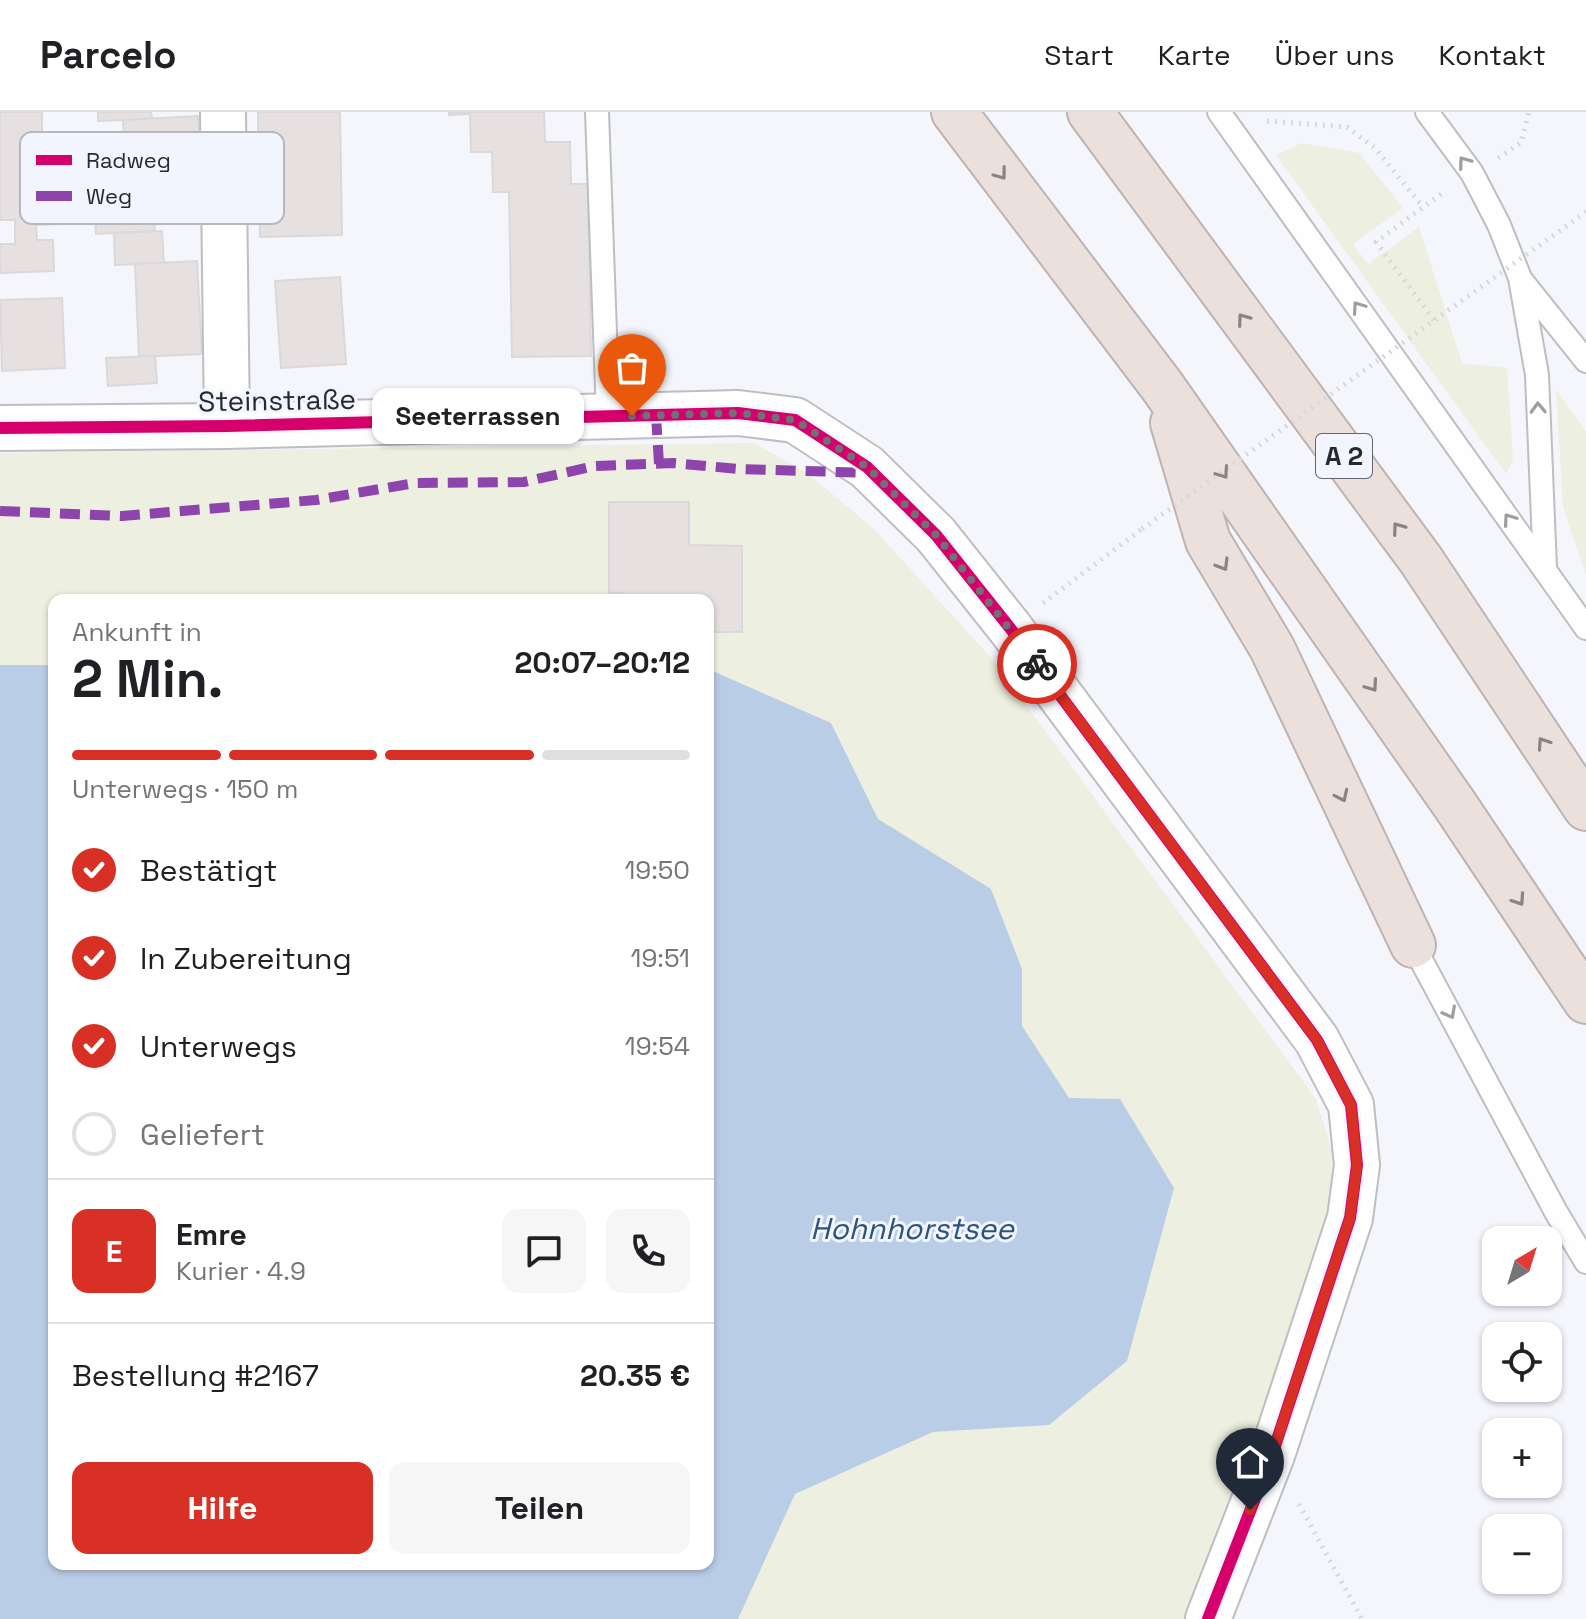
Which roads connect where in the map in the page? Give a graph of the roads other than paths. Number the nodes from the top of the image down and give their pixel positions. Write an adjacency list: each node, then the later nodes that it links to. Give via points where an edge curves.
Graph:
1 (223, 112): 7 (street, Steinstraße)
2 (597, 112): 12 (lane)
3 (954, 112): 11 (highway, one-way to 11)
4 (1090, 112): 17 (highway, A 2, one-way to 4, via 1421,560)
5 (1219, 112): 15 (lane, one-way to 5)
6 (1427, 112): 9 (lane, one-way to 6, via 1472,173)
7 (223, 132)
8 (224, 224): 13 (street, Steinstraße)
9 (1520, 278): 10 (lane); 15 (lane, one-way to 9, via 1537,375)
10 (1586, 361)
11 (1162, 386): 18 (highway, one-way to 18, via 1208,541 1272,648); 19 (highway, one-way to 19)
12 (608, 416): 13 (street, Steinstraße); 21 (street, Steinstraße, via 738,413 795,420 873,473 936,535 1010,628 1317,1040 1351,1105 1357,1165 1350,1218 1272,1455)
13 (227, 426): 14 (street, Steinstraße)
14 (0, 428)
15 (1545, 570): 16 (lane)
16 (1586, 628)
17 (1586, 808)
18 (1413, 945): 20 (lane, one-way to 20)
19 (1586, 1001)
20 (1586, 1262)
21 (1208, 1619)

